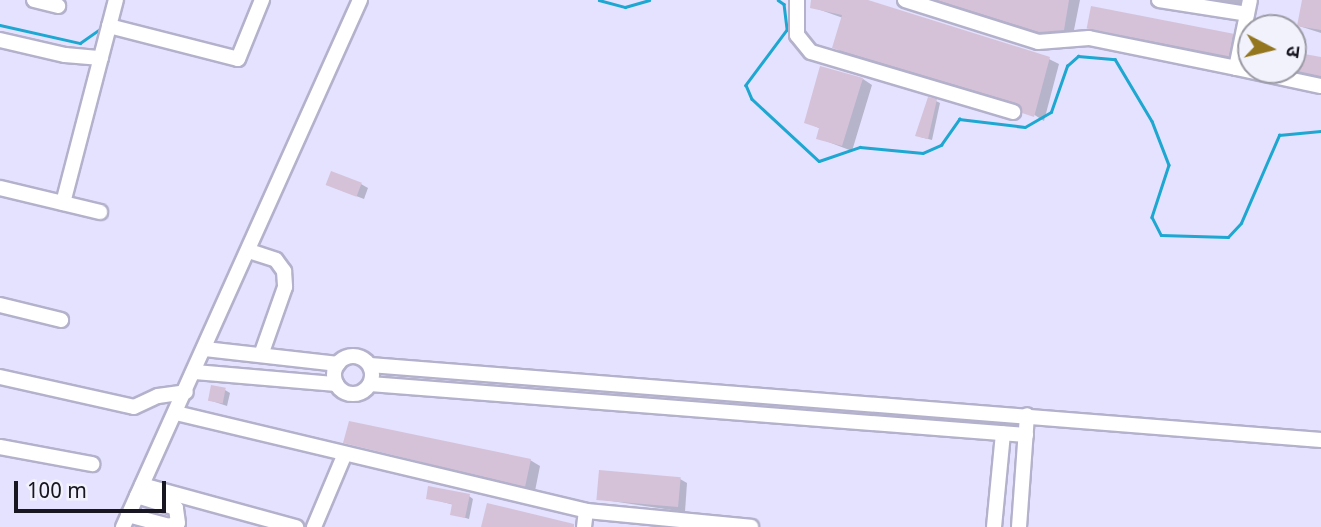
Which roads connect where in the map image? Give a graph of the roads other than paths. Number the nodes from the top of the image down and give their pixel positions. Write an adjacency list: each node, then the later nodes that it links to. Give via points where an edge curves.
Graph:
1 (34, 0): 8 (street)
2 (116, 0): 10 (street)
3 (262, 0): 10 (street, via 238,59)
4 (360, 0): 19 (street)
5 (797, 0): 15 (street, via 797,35 811,52)
6 (905, 0): 13 (street, via 1038,42 1088,38)
7 (1158, 0): 9 (street)
8 (58, 6)
9 (1249, 7): 13 (street)
10 (109, 26): 12 (street)
11 (0, 40): 12 (street)
12 (101, 58): 17 (street)
13 (1236, 68): 14 (street)
14 (1321, 86)
15 (1013, 112)
16 (0, 188): 17 (street)
17 (63, 203): 18 (street)
18 (100, 212)
19 (249, 251): 22 (street); 23 (street, via 276,260 284,271 285,287)
20 (0, 305): 21 (street)
21 (61, 320)
22 (205, 349): 23 (street); 26 (street)
23 (261, 355): 24 (street)
24 (338, 363): 25 (street, via 357,356); 28 (street)
25 (370, 365): 29 (street); 30 (street)
26 (195, 372): 28 (street); 31 (street)
27 (0, 377): 31 (street, via 134,407 158,396)
28 (336, 384): 29 (street, via 353,395)
29 (370, 384): 32 (street)
30 (710, 391): 32 (street); 34 (street)
31 (186, 392): 33 (street)
32 (709, 411): 35 (street)
33 (176, 413): 39 (street); 41 (street)
34 (1027, 415): 36 (street); 37 (street)
35 (1003, 433): 36 (street); 48 (street)
36 (1026, 435): 49 (street)
37 (1321, 440)
38 (0, 447): 40 (street)
39 (344, 456): 42 (street); 45 (street)
40 (92, 464)
41 (140, 491): 43 (street); 43 (street, via 176,508 178,523); 44 (street)
42 (586, 511): 46 (street); 47 (street)
43 (125, 521)
44 (296, 527)
45 (314, 527)
46 (584, 527)
47 (751, 527)
48 (994, 527)
49 (1019, 527)

